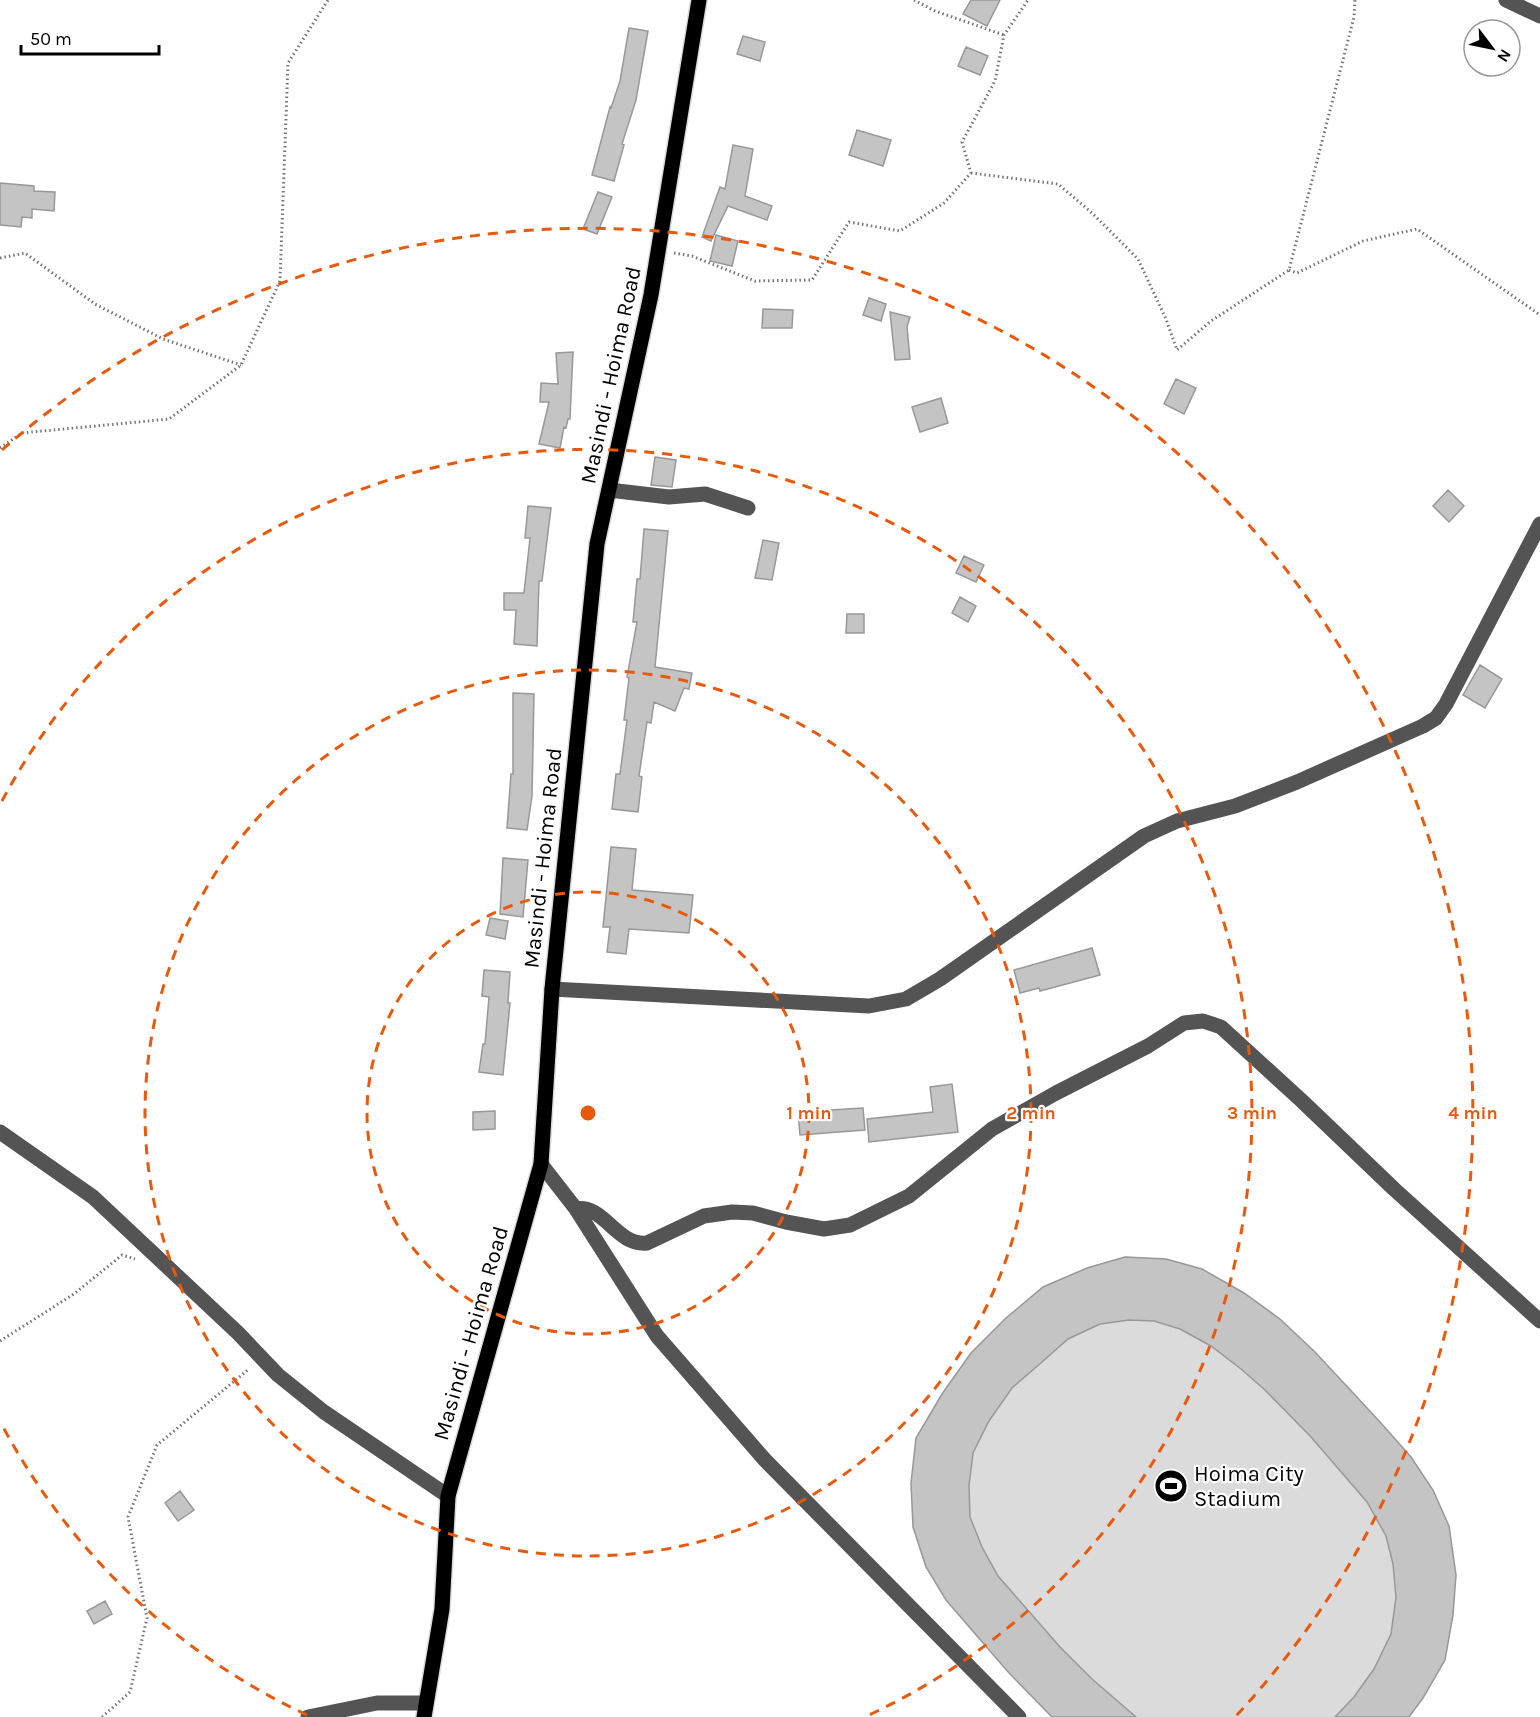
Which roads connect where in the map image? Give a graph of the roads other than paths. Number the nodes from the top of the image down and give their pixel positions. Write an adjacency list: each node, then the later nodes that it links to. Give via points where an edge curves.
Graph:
1 (699, 0): 4 (main road, Masindi - Hoima Road, via 651,295)
2 (1506, 0): 3 (street)
3 (1540, 16)
4 (609, 490): 5 (street, via 669,497 705,494); 7 (main road, Masindi - Hoima Road, via 597,544)
5 (748, 508)
6 (1540, 524): 7 (street, via 1436,718 1297,783 1235,807 1178,821 1144,836 906,999 869,1006)
7 (552, 989): 9 (main road, Masindi - Hoima Road)
8 (0, 1132): 12 (street, via 93,1197 278,1375 324,1412)
9 (542, 1164): 10 (street); 12 (main road, Masindi - Hoima Road)
10 (576, 1209): 11 (street, via 592,1210 637,1244 704,1216 732,1212 824,1229 850,1225 909,1196 992,1129 1184,1023 1203,1021 1221,1027); 15 (street, via 657,1336 765,1460)
11 (1540, 1321)
12 (448, 1496): 13 (main road, Masindi - Hoima Road, via 442,1609)
13 (425, 1710): 14 (street, via 377,1703)
14 (308, 1717)
15 (1019, 1717)

